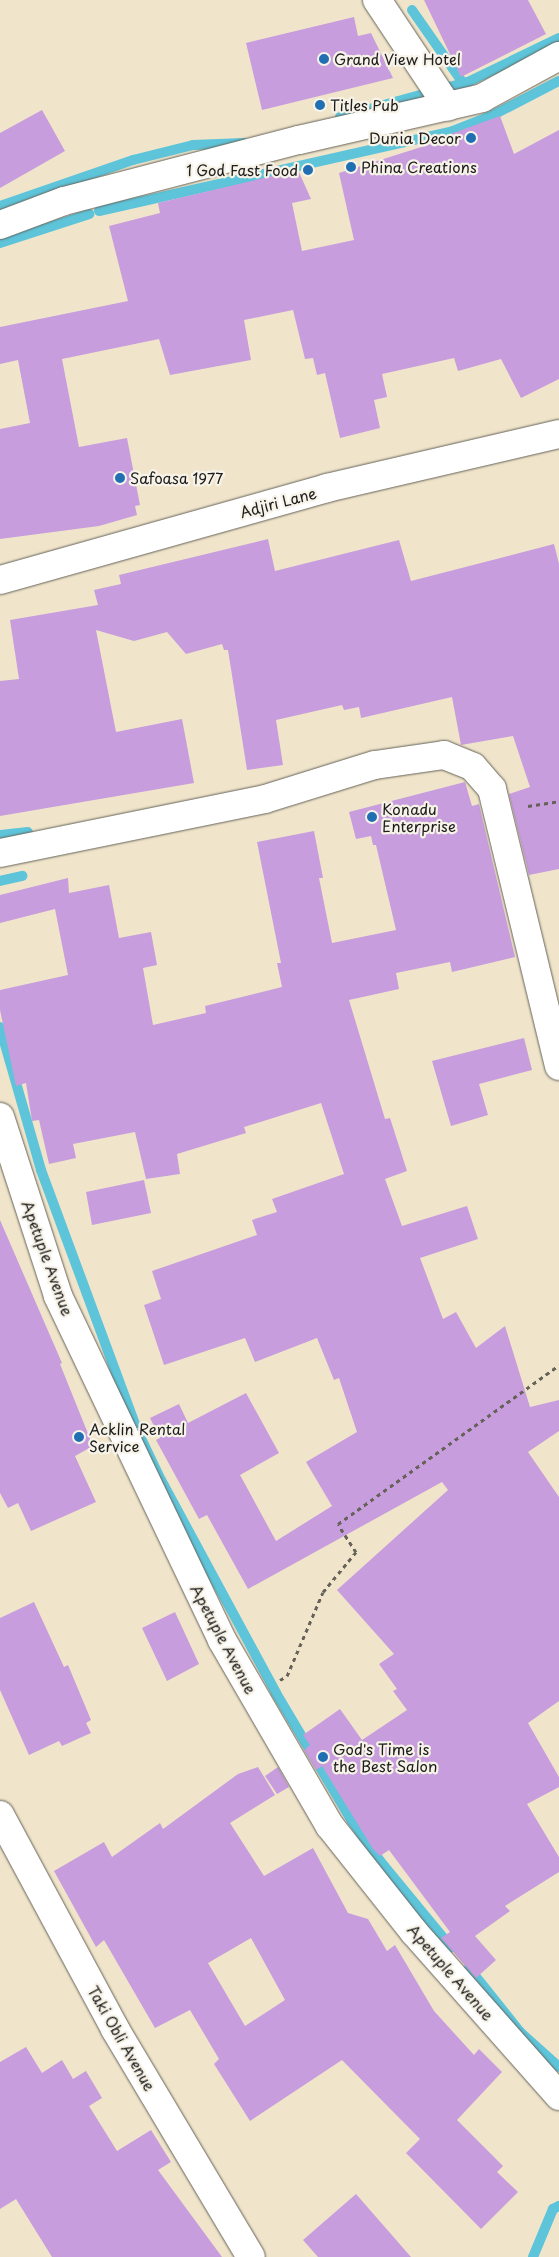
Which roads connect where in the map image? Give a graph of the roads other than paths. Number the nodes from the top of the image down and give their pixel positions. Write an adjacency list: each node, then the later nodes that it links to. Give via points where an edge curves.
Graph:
1 (378, 0): 3 (street)
2 (559, 56): 3 (street, via 482,98)
3 (448, 107): 4 (street, via 299,140 64,201)
4 (0, 225)
5 (559, 434): 6 (street, Adjiri Lane, via 328,488)
6 (0, 580)
7 (0, 853): 8 (street, via 265,799 375,765 444,755 473,767 492,789)
8 (559, 1066)
9 (0, 1117): 11 (street, Apetuple Avenue, via 58,1296 222,1640 330,1826 414,1932)
10 (0, 1815): 12 (street, Taki Obli Avenue, via 115,2029)
11 (559, 2096)
12 (251, 2257)

